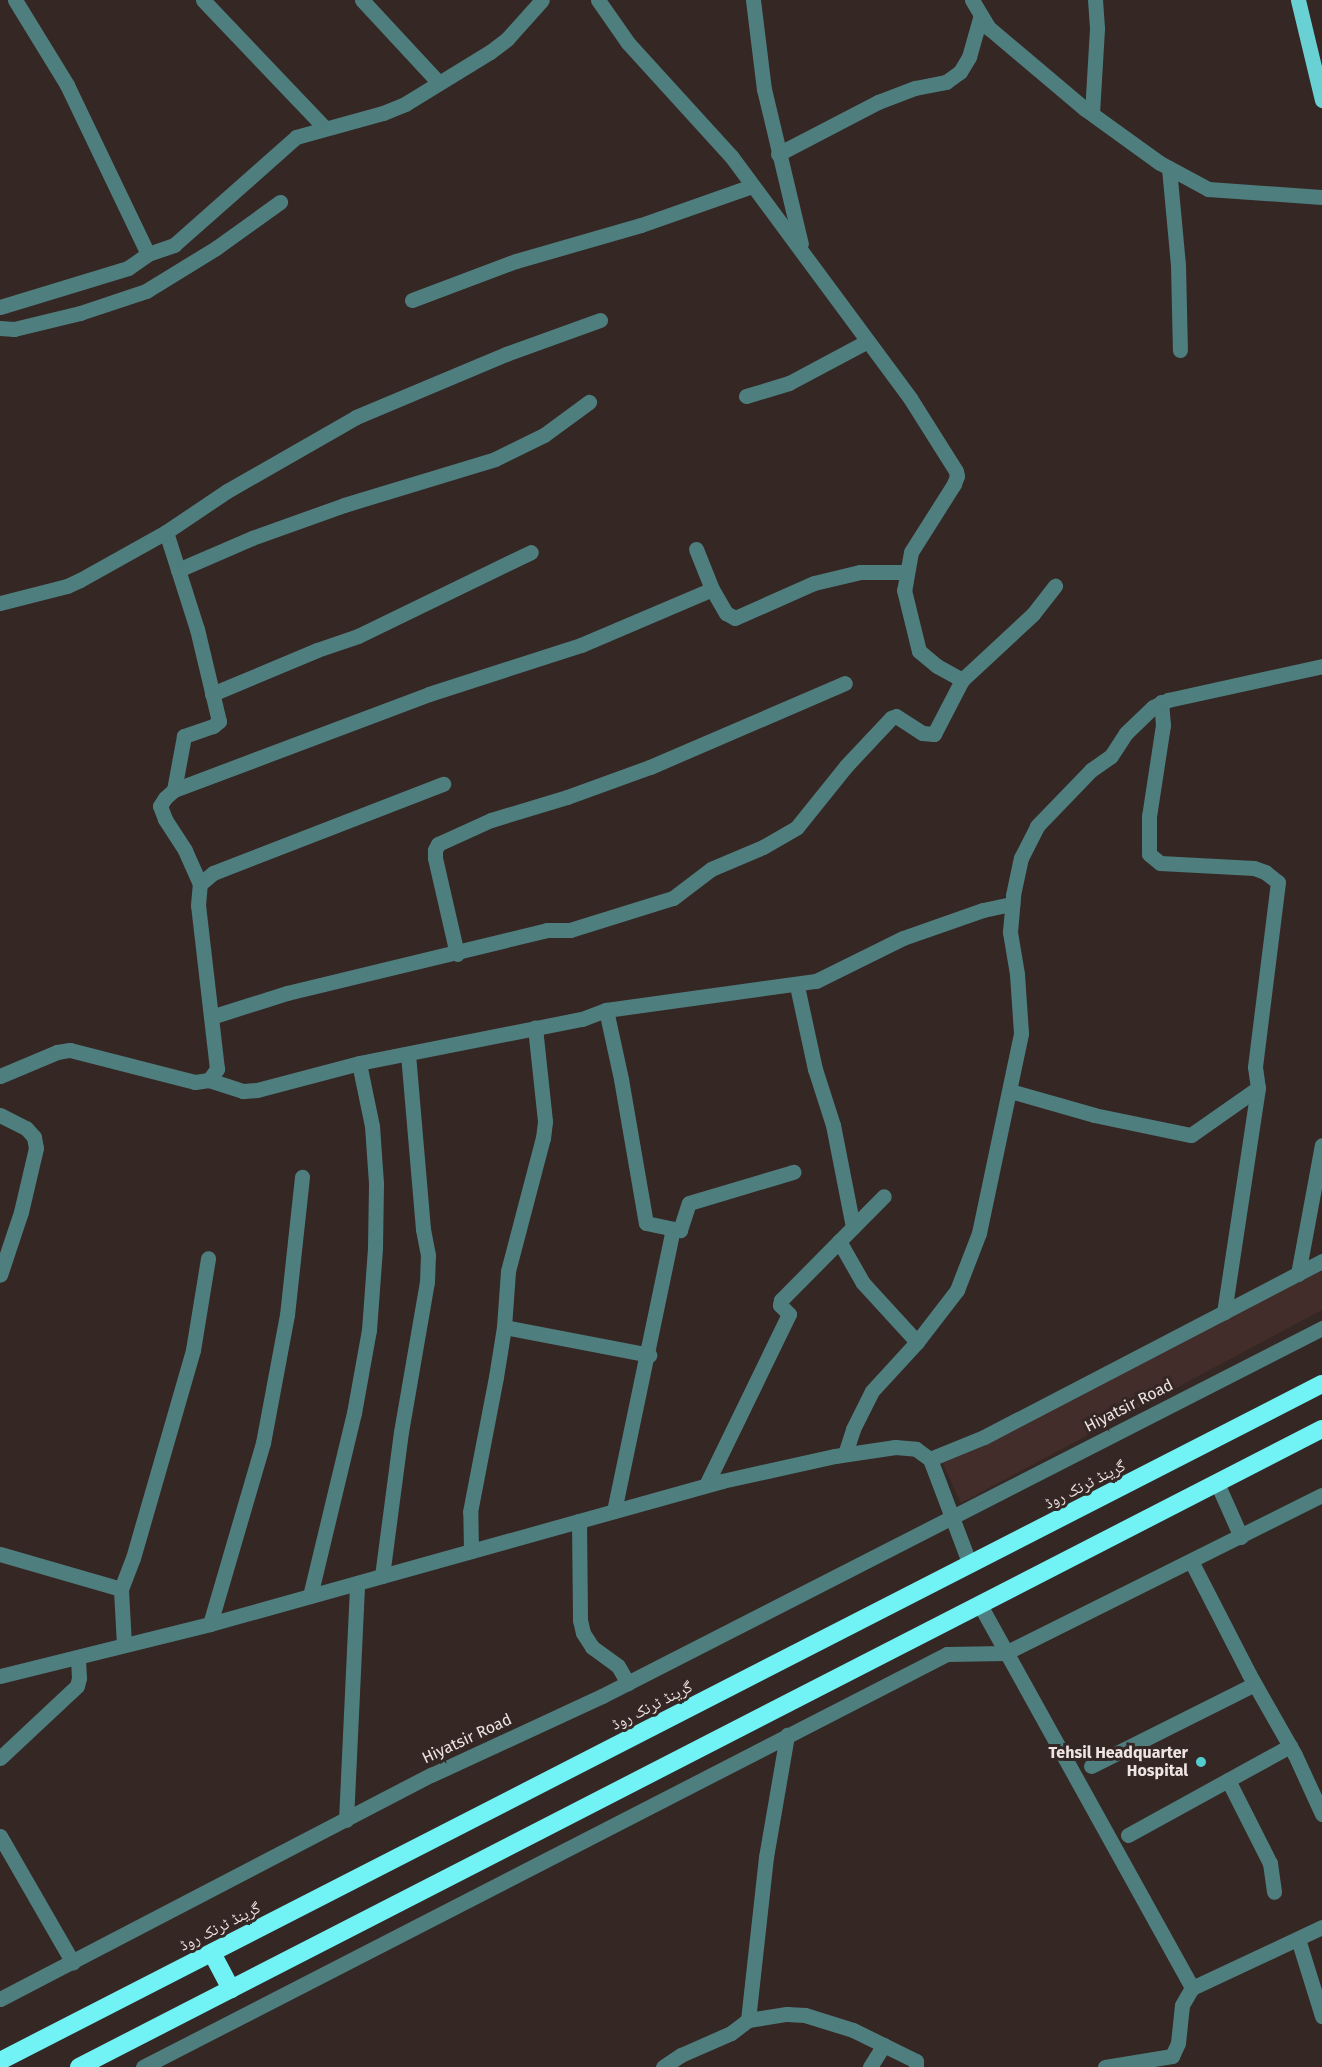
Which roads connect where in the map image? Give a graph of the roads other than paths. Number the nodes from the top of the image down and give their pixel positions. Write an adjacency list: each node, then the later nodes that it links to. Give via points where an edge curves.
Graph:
1 (15, 0): 23 (street, via 67,85)
2 (203, 0): 15 (street)
3 (362, 0): 12 (street)
4 (542, 0): 12 (street, via 507,39)
5 (598, 0): 18 (street, via 628,43 731,156)
6 (753, 0): 16 (street, via 764,89)
7 (972, 0): 10 (street)
8 (1095, 0): 14 (street)
9 (1298, 0): 11 (main road)
10 (980, 18): 14 (street); 16 (street, via 969,57 960,72 946,82 878,102)
11 (1319, 76): 13 (main road)
12 (439, 83): 15 (street, via 384,114)
13 (1322, 100)
14 (1092, 113): 17 (street)
15 (325, 128): 21 (street, via 296,137)
16 (778, 154): 22 (street)
17 (1169, 168): 19 (street, via 1208,189); 30 (street, via 1178,265)
18 (752, 186): 22 (street); 25 (street, via 641,225 516,261)
19 (1322, 197)
20 (280, 202): 24 (street)
21 (175, 246): 23 (street); 24 (street)
22 (802, 250): 29 (street)
23 (148, 254): 26 (street, via 128,268)
24 (186, 264): 28 (street, via 146,291 80,313 14,329)
25 (412, 300)
26 (0, 307)
27 (600, 320): 33 (street, via 506,354 356,417 227,491)
28 (0, 328)
29 (868, 341): 31 (street, via 789,383); 37 (street, via 957,476 919,535)
30 (1180, 350)
31 (746, 396)
32 (589, 402): 36 (street, via 544,435 495,459 344,505)
33 (166, 532): 36 (street); 40 (street, via 67,586)
34 (696, 549): 39 (street)
35 (531, 552): 44 (street, via 358,636)
36 (178, 570): 44 (street)
37 (906, 572): 39 (street, via 860,572 814,582 735,618 726,613); 42 (street, via 905,601 919,651)
38 (1055, 586): 42 (street, via 1033,614)
39 (712, 589): 47 (street, via 572,649 429,694)
40 (0, 603)
41 (1322, 666): 45 (street)
42 (962, 680): 50 (street, via 934,734 922,733 896,716 891,718 797,827 763,847 711,869 673,898 570,930 548,930)
43 (845, 683): 50 (street, via 650,767 491,820 438,844 435,858)
44 (212, 694): 47 (street, via 219,721 184,736)
45 (1161, 702): 49 (street, via 1146,712 1111,756 1091,770 1037,826 1021,858); 59 (street, via 1163,725 1149,816 1149,854 1160,863 1254,868 1278,882 1255,1067)
46 (443, 784): 48 (street, via 213,873)
47 (174, 790): 48 (street, via 160,806)
48 (201, 884): 53 (street, via 198,904)
49 (1012, 904): 51 (street, via 939,924 816,981); 60 (street, via 1010,932 1021,1033)
50 (457, 954): 53 (street, via 287,993)
51 (797, 986): 52 (street, via 717,993); 66 (street, via 815,1069 833,1125)
52 (606, 1010): 54 (street); 67 (street, via 644,1219 646,1223)
53 (211, 1017): 58 (street, via 217,1069)
54 (536, 1028): 55 (street); 74 (street, via 545,1121 508,1271)
55 (408, 1054): 56 (street); 93 (street, via 428,1282 401,1432)
56 (359, 1063): 58 (street, via 257,1090 243,1091); 96 (street, via 372,1126 376,1183 369,1330 354,1413)
57 (0, 1076): 58 (street, via 70,1050 195,1082)
58 (208, 1080)
59 (1258, 1088): 60 (street, via 1191,1135); 73 (street)
60 (1010, 1091): 76 (street, via 979,1233 957,1290)
61 (0, 1115): 72 (street, via 26,1128 34,1137 36,1148 21,1212)
62 (1322, 1145): 71 (street)
63 (793, 1172): 67 (street, via 688,1203 680,1230)
64 (302, 1177): 98 (street, via 287,1315 263,1443)
65 (884, 1196): 66 (street)
66 (853, 1227): 68 (street)
67 (674, 1229): 77 (street)
68 (839, 1241): 76 (street, via 863,1283); 83 (street, via 781,1300 780,1305 789,1314)
69 (208, 1258): 95 (street, via 193,1350)
70 (1322, 1261): 71 (street)
71 (1298, 1274): 73 (street)
72 (0, 1275)
73 (1224, 1312): 81 (street, via 984,1437)
74 (504, 1327): 77 (street); 89 (street, via 470,1512)
75 (1322, 1328): 86 (street, Hiyatsir Road)
76 (917, 1342): 80 (street, via 872,1391)
77 (649, 1354): 85 (street)
78 (1322, 1384): 92 (highway, گرینڈ ٹرنک روڈ)
79 (1322, 1429): 82 (highway)
80 (845, 1454): 81 (street, via 895,1447 916,1449); 83 (street)
81 (930, 1459): 86 (street)
82 (1217, 1483): 88 (street); 97 (highway)
83 (706, 1485): 85 (street)
84 (1322, 1495): 88 (street)
85 (614, 1511): 87 (street)
86 (952, 1518): 92 (street); 103 (street, Hiyatsir Road)
87 (579, 1521): 89 (street); 103 (street, via 583,1633 592,1647 618,1666)
88 (1241, 1537): 91 (street)
89 (471, 1551): 93 (street)
90 (0, 1554): 95 (street)
91 (1191, 1561): 100 (street); 104 (street)
92 (970, 1565): 118 (highway, گرینڈ ٹرنک روڈ)
93 (382, 1576): 94 (street)
94 (357, 1583): 96 (street); 112 (street)
95 (121, 1588): 99 (street)
96 (310, 1596): 98 (street)
97 (980, 1605): 100 (street); 121 (highway)
98 (210, 1624): 99 (street)
99 (124, 1645): 101 (street)
100 (1005, 1653): 105 (street, via 947,1654); 120 (street)
101 (78, 1657): 102 (street); 107 (street, via 77,1686)
102 (0, 1676)
103 (628, 1683): 112 (street, Hiyatsir Road, via 431,1775)
104 (1255, 1684): 106 (street); 108 (street)
105 (787, 1735): 124 (street, via 766,1857); 128 (street)
106 (1290, 1746): 109 (street); 110 (street)
107 (0, 1758)
108 (1090, 1766)
109 (1228, 1780): 113 (street); 115 (street, via 1270,1863)
110 (1317, 1788): 111 (street)
111 (1322, 1814)
112 (346, 1820): 119 (street, Hiyatsir Road)
113 (1128, 1834)
114 (0, 1836): 119 (street)
115 (1274, 1892)
116 (1322, 1927): 117 (street)
117 (1298, 1939): 120 (street); 123 (street)
118 (212, 1953): 121 (highway); 126 (highway, گرینڈ ٹرنک روڈ)
119 (73, 1963): 122 (street, Hiyatsir Road)
120 (1192, 1988): 132 (street, via 1182,2005 1178,2043 1172,2056)
121 (231, 1989): 127 (highway)
122 (0, 1999)
123 (1322, 2016)
124 (748, 2020): 125 (street, via 770,2015 805,2015 833,2022); 129 (street)
125 (884, 2045): 130 (street); 131 (street, via 916,2061)
126 (0, 2061)
127 (79, 2067)
128 (143, 2067)
129 (663, 2067)
130 (870, 2067)
131 (916, 2067)
132 (1105, 2067)

